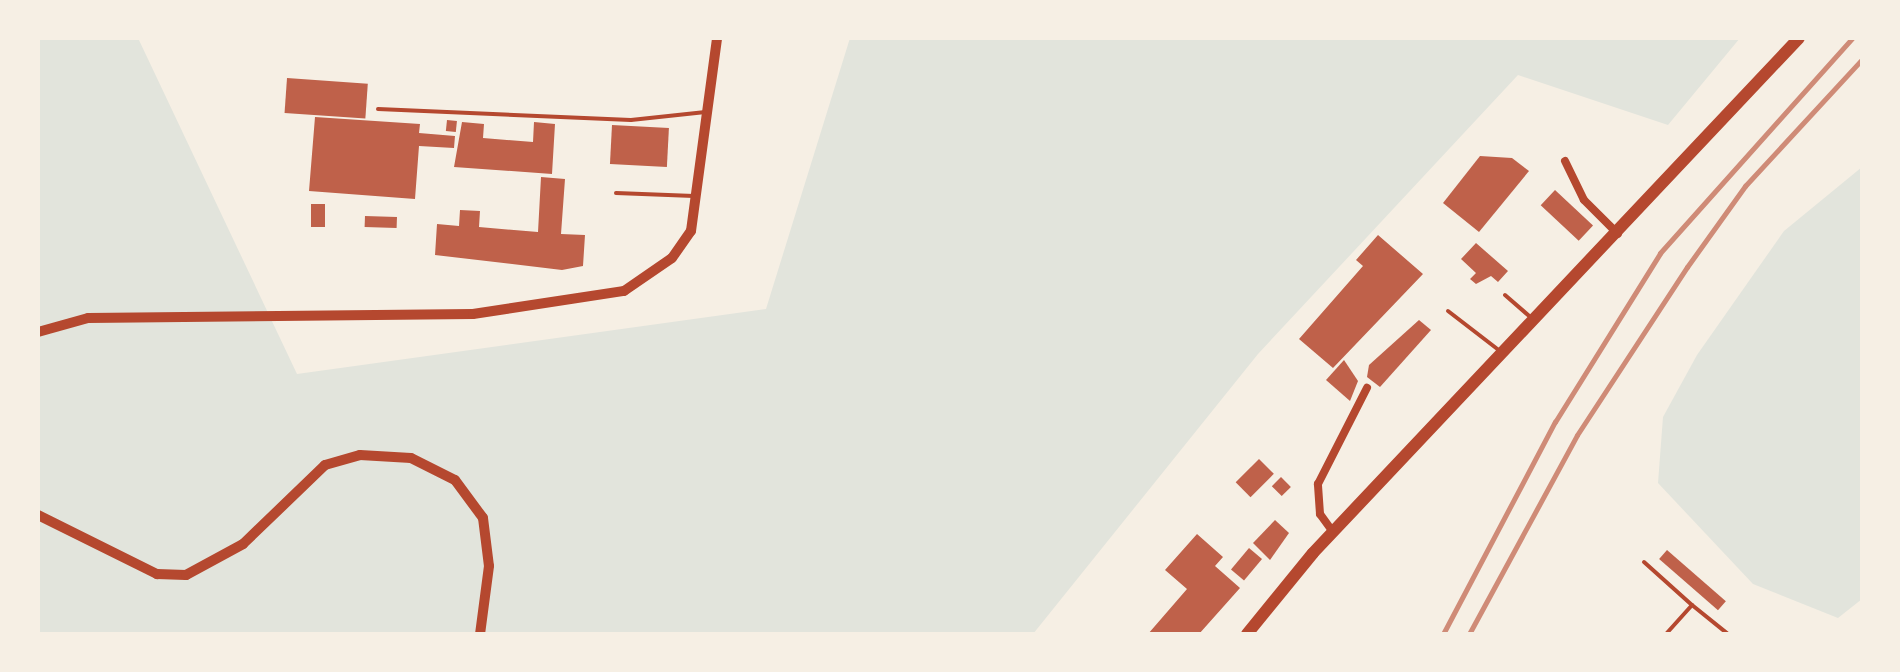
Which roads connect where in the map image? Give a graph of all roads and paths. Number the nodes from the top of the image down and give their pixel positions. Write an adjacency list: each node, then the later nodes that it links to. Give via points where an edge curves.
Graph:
1 (717, 38): 4 (street)
2 (1799, 38): 8 (main road)
3 (378, 109): 4 (lane, via 631,120)
4 (706, 112): 7 (street)
5 (1565, 161): 8 (street, via 1584,200)
6 (616, 193): 7 (lane)
7 (699, 197): 12 (street, via 691,231 672,258 624,291 594,299 363,319 88,318)
8 (1619, 235): 11 (main road)
9 (1505, 295): 11 (lane)
10 (1448, 311): 13 (lane)
11 (1535, 320): 13 (main road)
12 (38, 332)
13 (1504, 353): 16 (main road)
14 (1367, 388): 16 (street, via 1318,484 1320,514)
15 (38, 515): 19 (street, via 157,574 186,575 243,544 325,465 360,455 411,458 455,480 483,518 489,566)
16 (1333, 532): 20 (main road)
17 (1644, 562): 18 (lane)
18 (1692, 605): 21 (lane); 22 (lane)
19 (480, 634)
20 (1247, 634)
21 (1666, 634)
22 (1728, 634)

